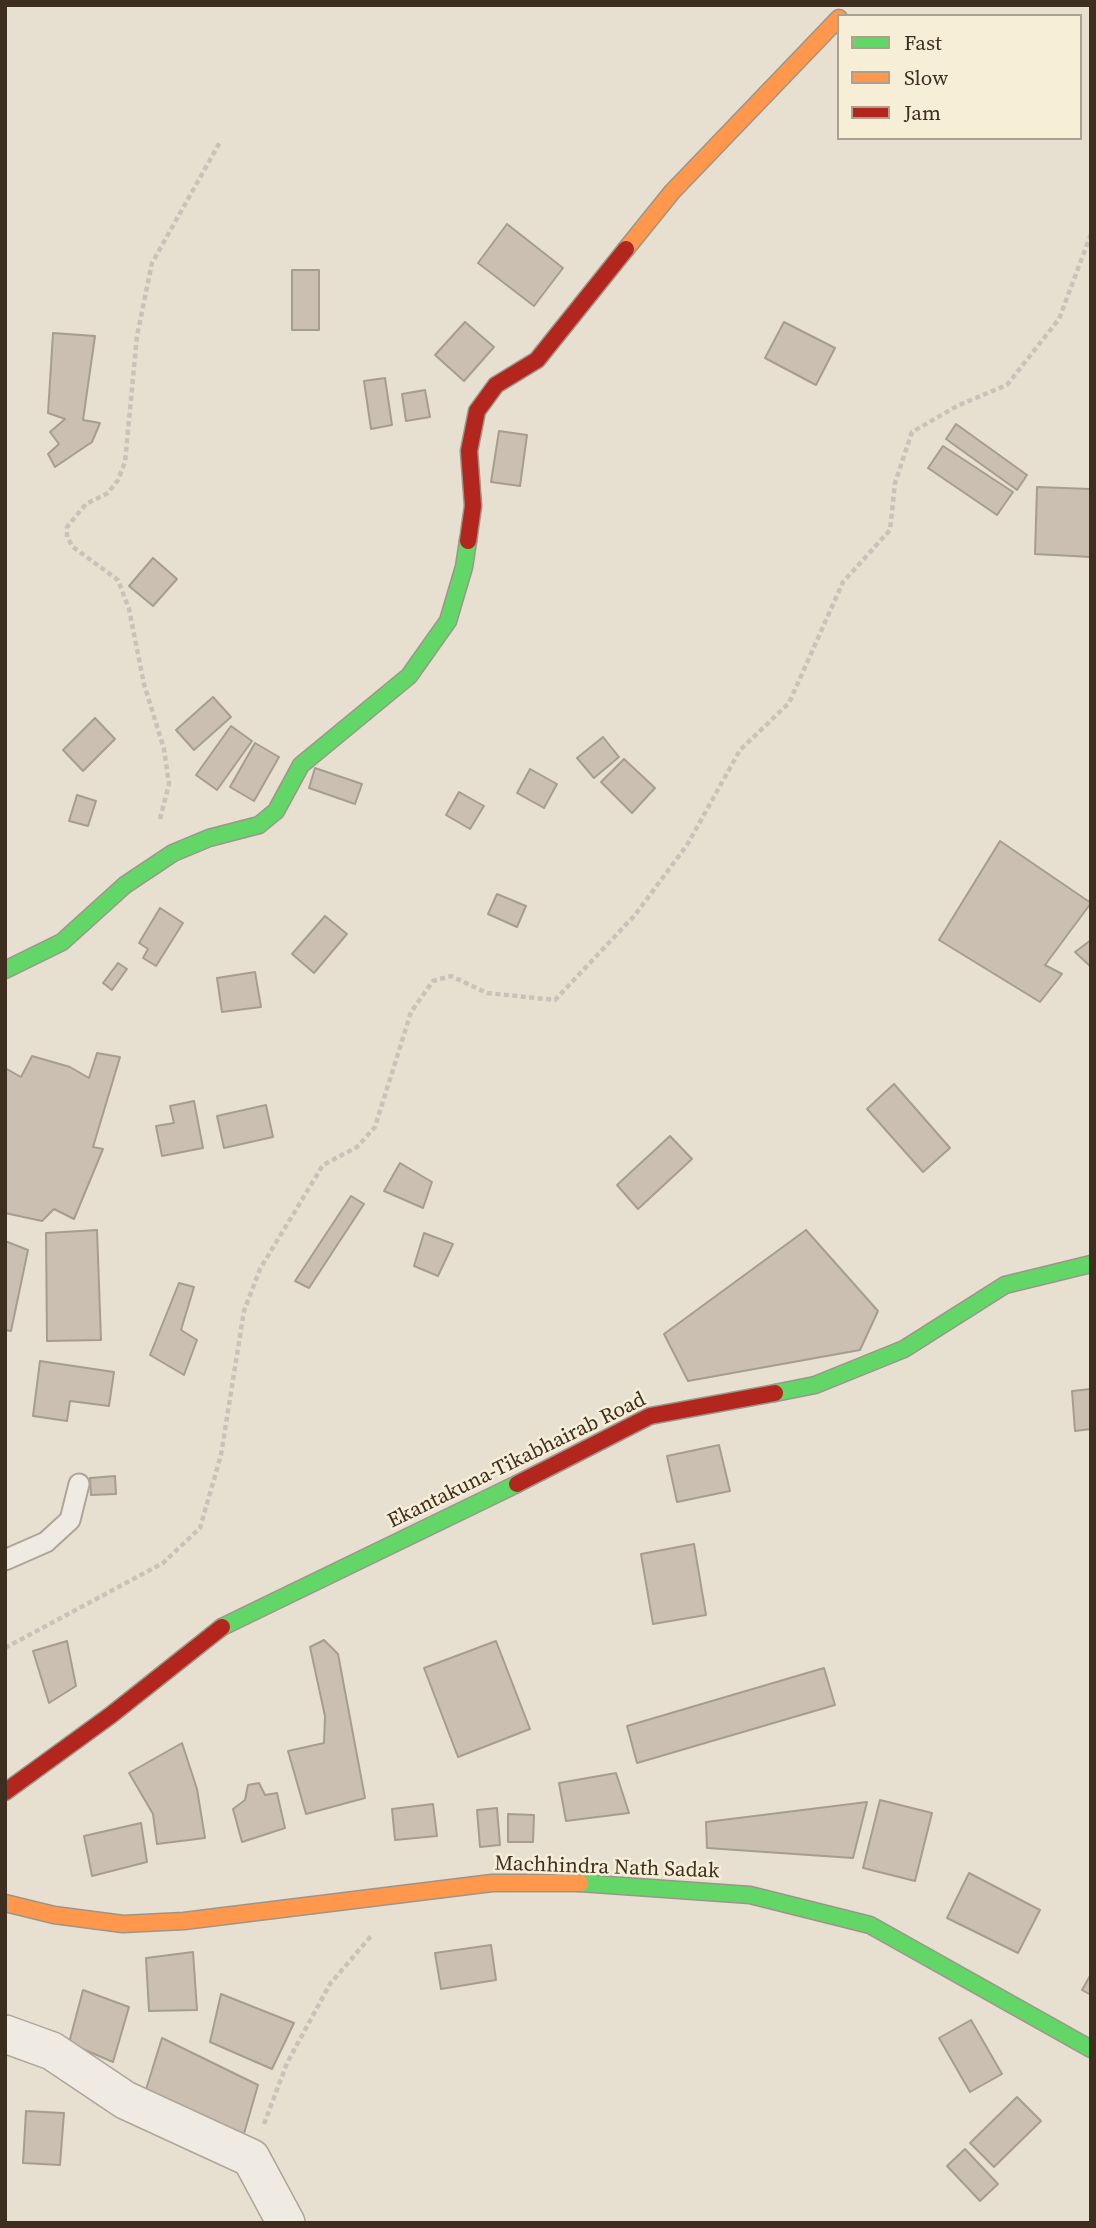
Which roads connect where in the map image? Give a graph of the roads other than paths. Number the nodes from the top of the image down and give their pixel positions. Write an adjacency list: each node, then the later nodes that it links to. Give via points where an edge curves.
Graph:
1 (837, 20): 2 (street, via 672,192 537,360 496,385 477,411 469,451 473,506 464,567 448,621 409,676 301,765 276,811 259,825 173,853 125,885 62,942)
2 (5, 970)
3 (1091, 1264): 6 (street, Ekantakuna-Tikabhairab Road, via 1005,1285 904,1349 815,1385 650,1416 331,1571 219,1628)
4 (79, 1484): 5 (lane, via 70,1520 46,1542)
5 (5, 1560)
6 (5, 1792)
7 (5, 1903): 9 (street, Machhindra Nath Sadak, via 54,1916 123,1924 184,1921 492,1883 578,1883 750,1895 870,1925)
8 (5, 2034): 10 (street, via 52,2051 125,2100 251,2158)
9 (1091, 2049)
10 (286, 2223)

